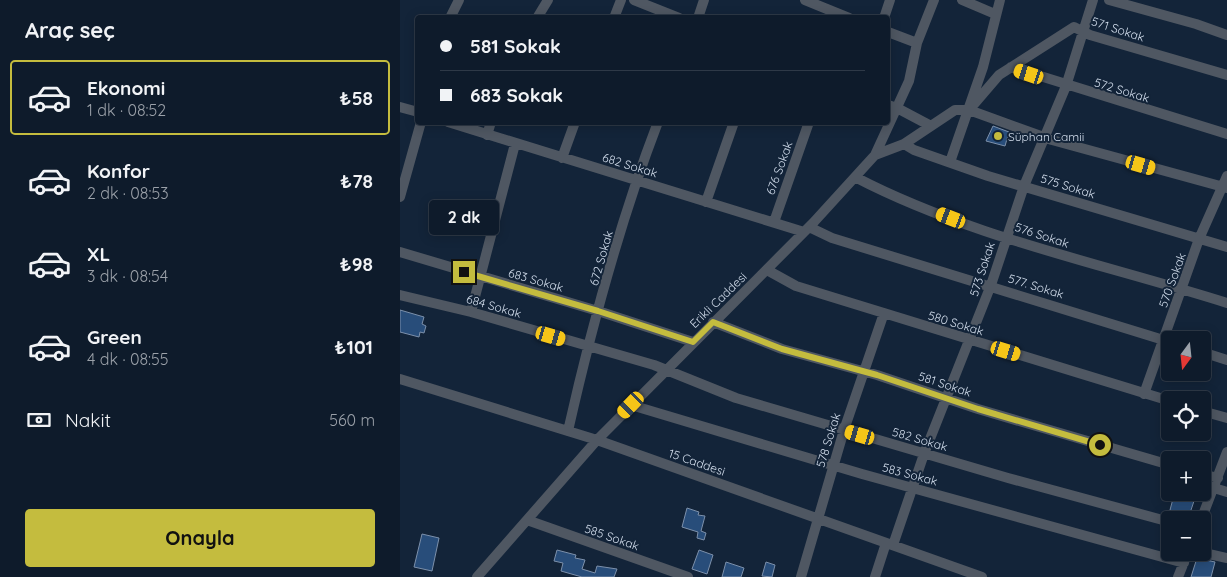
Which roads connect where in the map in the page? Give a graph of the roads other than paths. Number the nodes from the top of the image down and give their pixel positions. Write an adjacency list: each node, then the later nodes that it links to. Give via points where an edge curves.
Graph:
1 (459, 0): 14 (street)
2 (548, 0): 15 (street)
3 (620, 0): 16 (street)
4 (634, 0): 17 (street)
5 (704, 0): 18 (street)
6 (805, 0): 19 (street)
7 (890, 0): 20 (street)
8 (934, 0): 24 (street)
9 (962, 0): 13 (street)
10 (1000, 0): 13 (street)
11 (1093, 0): 21 (street, 573 Sokak)
12 (1109, 0): 23 (street)
13 (995, 14): 30 (street)
14 (452, 15)
15 (539, 15)
16 (615, 15)
17 (672, 15)
18 (699, 15)
19 (842, 15)
20 (885, 15)
21 (1084, 31): 25 (street, 571 Sokak, via 1074,27); 26 (street, 571 Sokak); 27 (street, 573 Sokak)
22 (890, 33): 24 (street)
23 (1227, 35)
24 (917, 43): 28 (street, via 909,80)
25 (1011, 68): 27 (street, 572 Sokak); 30 (street, 571 Sokak, via 999,75)
26 (1227, 75)
27 (1066, 86): 41 (street, 572 Sokak); 43 (street, 573 Sokak)
28 (892, 106): 40 (street)
29 (400, 107): 31 (street)
30 (969, 110): 40 (street, via 955,110); 43 (street); 48 (street)
31 (415, 111)
32 (420, 125): 54 (street)
33 (457, 125): 42 (street, 682 Sokak)
34 (490, 125): 42 (street)
35 (574, 125): 47 (street)
36 (657, 125): 51 (street, 672 Sokak)
37 (733, 125): 55 (street)
38 (808, 125): 56 (street, 676 Sokak)
39 (886, 125): 46 (street)
40 (931, 126): 45 (street)
41 (1227, 134)
42 (487, 135): 44 (street, 682 Sokak)
43 (1045, 138): 52 (street, 573 Sokak); 53 (street)
44 (515, 144): 47 (street, 682 Sokak); 63 (street)
45 (904, 144): 46 (street); 48 (street, 575 Sokak)
46 (876, 155): 50 (street, Erikli Caddesi)
47 (562, 158): 51 (street, 682 Sokak)
48 (950, 162): 52 (street, 575 Sokak)
49 (1227, 176): 53 (street, 570 Sokak)
50 (855, 177): 57 (street, Erikli Caddesi); 58 (street, 576 Sokak, via 887,194)
51 (638, 181): 55 (street, 682 Sokak); 68 (street, 672 Sokak)
52 (1024, 186): 58 (street, 573 Sokak); 59 (street, 575 Sokak)
53 (1225, 187): 59 (street, 570 Sokak)
54 (400, 197)
55 (706, 202): 56 (street, 682 Sokak)
56 (774, 222): 57 (street, 682 Sokak)
57 (807, 230): 62 (street, Erikli Caddesi); 64 (street, 577. Sokak)
58 (1005, 236): 64 (street, 573 Sokak); 65 (street, 576 Sokak)
59 (1199, 238): 60 (street, 575 Sokak); 65 (street, 570 Sokak)
60 (1227, 247)
61 (400, 252): 63 (street, 683 Sokak)
62 (767, 270): 70 (street, 580 Sokak, via 796,286); 71 (street, Erikli Caddesi)
63 (480, 277): 68 (street, 683 Sokak); 69 (street)
64 (991, 285): 73 (street, 577. Sokak); 74 (street, 573 Sokak)
65 (1182, 289): 67 (street, 576 Sokak); 72 (street, 570 Sokak)
66 (400, 295): 69 (street, 684 Sokak)
67 (1227, 303)
68 (598, 311): 75 (street, 683 Sokak); 76 (street, 672 Sokak)
69 (471, 312): 76 (street, 684 Sokak)
70 (884, 313): 74 (street, 580 Sokak); 81 (street, 578 Sokak)
71 (713, 322): 75 (street, Erikli Caddesi); 81 (street, 581 Sokak, via 782,349)
72 (1170, 331)
73 (1161, 339)
74 (969, 340): 83 (street, 580 Sokak); 84 (street, 573 Sokak)
75 (693, 342): 80 (street, Erikli Caddesi)
76 (587, 346): 80 (street, 684 Sokak); 90 (street, 672 Sokak)
77 (1161, 355): 83 (street, 570 Sokak)
78 (1211, 355): 79 (street)
79 (1227, 360)
80 (666, 369): 86 (street, Erikli Caddesi); 89 (street, 582 Sokak, via 736,398)
81 (863, 371): 84 (street, 581 Sokak); 89 (street, 578 Sokak)
82 (400, 379): 90 (street, 15 Caddesi)
83 (1144, 394): 85 (street, 580 Sokak)
84 (947, 398): 93 (street, 573 Sokak); 94 (street, 581 Sokak)
85 (1161, 399)
86 (631, 405): 91 (street, Erikli Caddesi); 95 (street, 583 Sokak)
87 (1211, 413): 88 (street)
88 (1227, 418)
89 (844, 430): 93 (street, 582 Sokak); 95 (street, 578 Sokak)
90 (568, 431): 91 (street, 15 Caddesi)
91 (597, 440): 102 (street, 15 Caddesi); 103 (street, Erikli Caddesi)
92 (1227, 452): 97 (street)
93 (924, 454): 98 (street, 573 Sokak); 104 (street, 582 Sokak)
94 (1161, 462)
95 (833, 465): 98 (street, 583 Sokak); 102 (street, 578 Sokak)
96 (1211, 476): 97 (street)
97 (1218, 478): 99 (street)
98 (912, 487): 105 (street, 573 Sokak); 108 (street, 583 Sokak)
99 (1214, 488): 100 (street); 101 (street)
100 (1227, 492)
101 (1205, 511)
102 (818, 518): 105 (street, 15 Caddesi); 111 (street, 578 Sokak)
103 (528, 520): 109 (street, Erikli Caddesi); 110 (street, 585 Sokak)
104 (1161, 520)
105 (890, 544): 112 (street, 573 Sokak); 113 (street, 15 Caddesi)
106 (1211, 554): 107 (street)
107 (1227, 558)
108 (1184, 563): 114 (street)
109 (477, 577)
110 (688, 577)
111 (801, 577)
112 (875, 577)
113 (982, 577)
114 (1178, 577)

